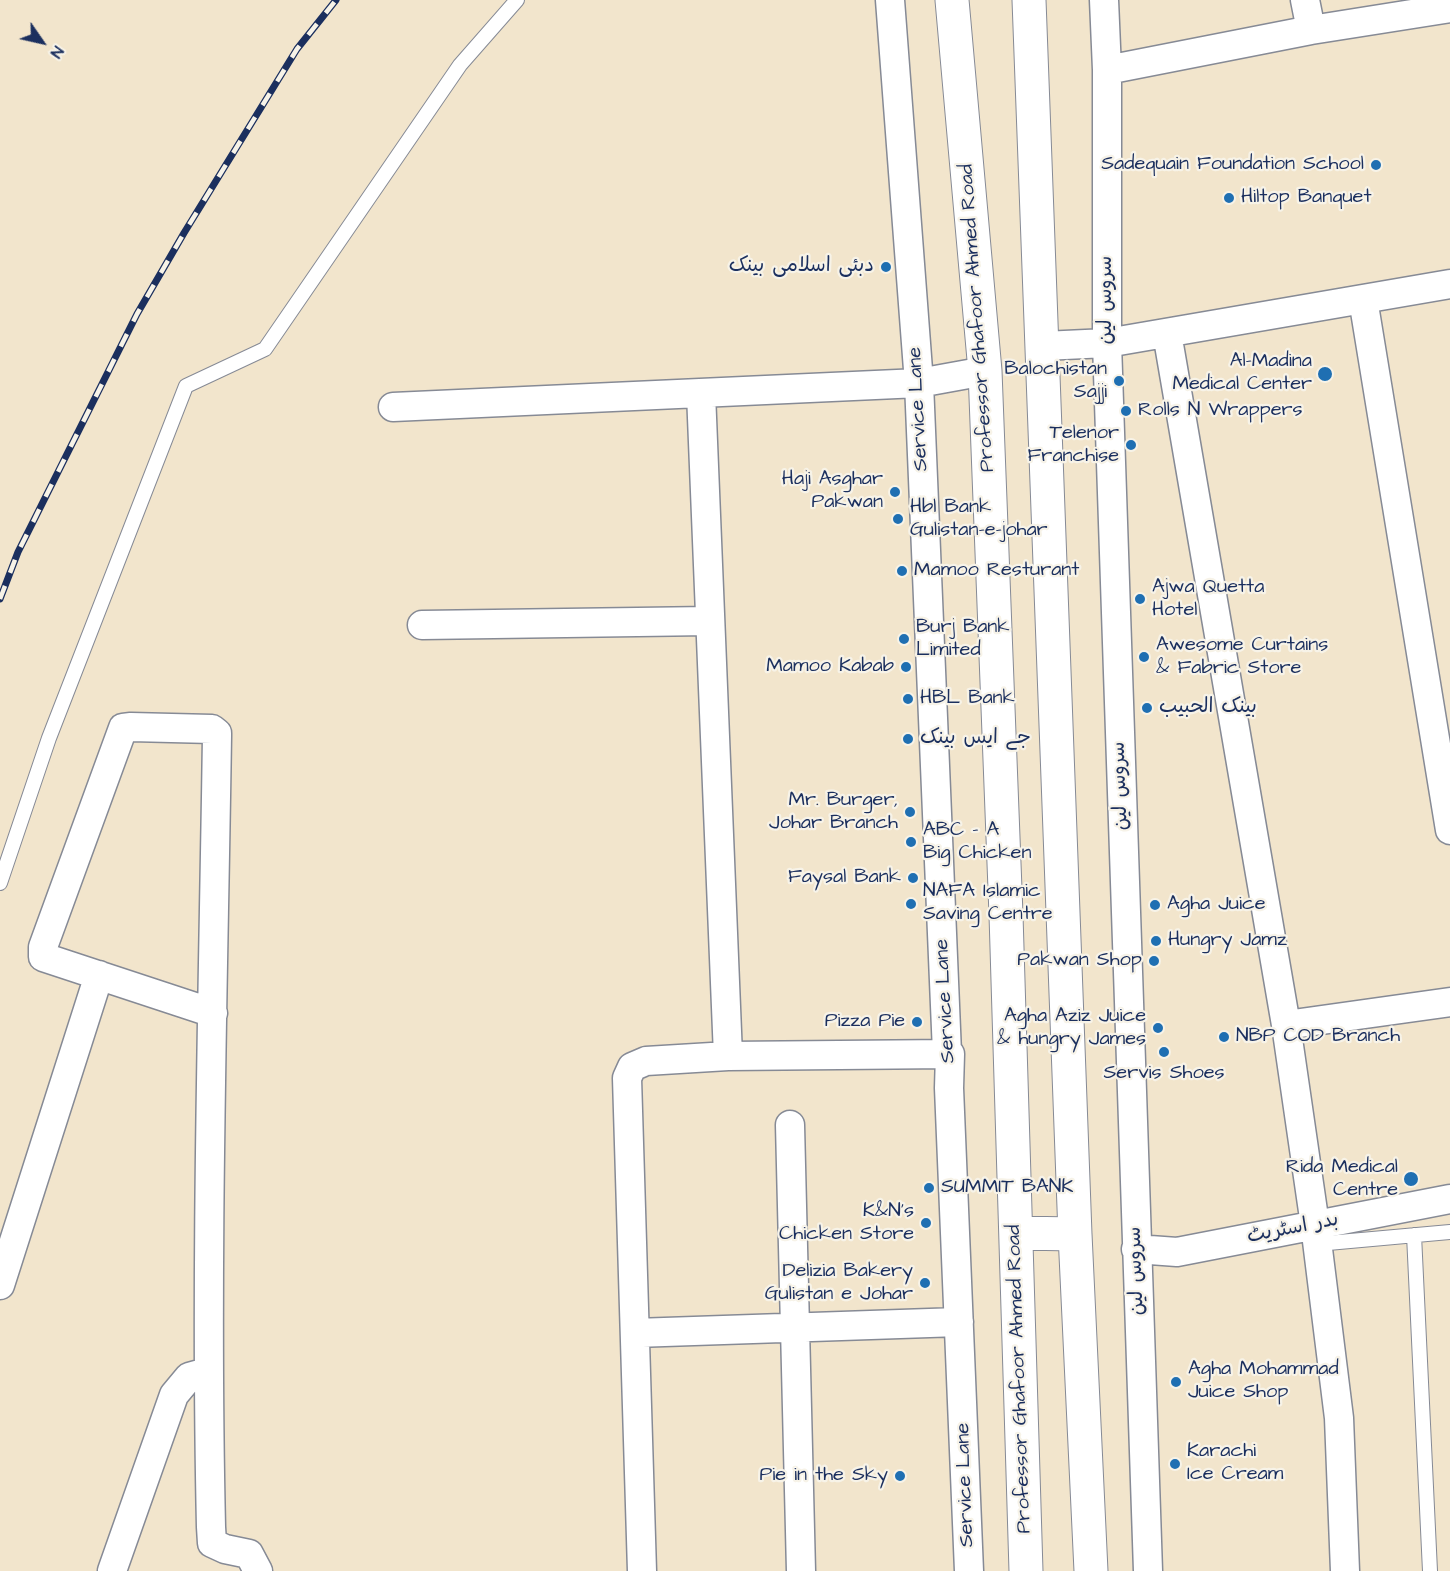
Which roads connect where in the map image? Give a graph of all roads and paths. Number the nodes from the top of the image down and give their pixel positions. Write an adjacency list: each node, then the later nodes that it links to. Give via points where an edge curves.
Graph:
1 (517, 0): 22 (lane, via 460,65 265,349 186,386 50,738)
2 (890, 0): 16 (street, Service Lane)
3 (952, 0): 15 (main road, Professor Ghafoor Ahmed Road)
4 (1029, 0): 14 (main road)
5 (1104, 0): 9 (street, سروس لین)
6 (1305, 0): 8 (street)
7 (1450, 8): 8 (street)
8 (1311, 30): 9 (street)
9 (1107, 70): 13 (street, سروس لین)
10 (1450, 284): 11 (street)
11 (1364, 299): 12 (street); 21 (street)
12 (1167, 333): 13 (street); 26 (street)
13 (1107, 343): 14 (street); 36 (street, سروس لین)
14 (1043, 346): 33 (main road)
15 (985, 370): 16 (street); 32 (main road, Professor Ghafoor Ahmed Road)
16 (919, 383): 17 (street); 27 (street, Service Lane)
17 (701, 393): 18 (street); 19 (street)
18 (393, 407)
19 (709, 621): 20 (street); 28 (street)
20 (422, 625)
21 (1450, 830)
22 (0, 883)
23 (99, 975): 25 (street); 25 (street, via 43,957 43,947 120,733 131,727 212,729 217,733); 37 (street)
24 (1450, 1002): 26 (street)
25 (213, 1013): 41 (street)
26 (1286, 1025): 34 (street)
27 (950, 1054): 28 (street); 38 (street, Service Lane)
28 (728, 1056): 40 (street, via 646,1061 632,1066 627,1078)
29 (790, 1125): 39 (street)
30 (1450, 1199): 34 (street, بدر اسٹریٹ)
31 (1450, 1232): 35 (lane)
32 (1016, 1233): 33 (main road); 47 (main road, Professor Ghafoor Ahmed Road)
33 (1075, 1234): 48 (main road)
34 (1316, 1234): 35 (lane); 36 (street, بدر اسٹریٹ, via 1177,1252); 50 (street, via 1339,1418)
35 (1414, 1235): 51 (lane)
36 (1136, 1249): 49 (street, سروس لین)
37 (0, 1285)
38 (959, 1322): 39 (street); 46 (street, Service Lane)
39 (795, 1328): 40 (street); 45 (street)
40 (635, 1333): 44 (street)
41 (207, 1372): 42 (street, via 189,1377 174,1395); 43 (street, via 212,1543 225,1550 249,1554)
42 (112, 1571)
43 (258, 1571)
44 (642, 1571)
45 (801, 1571)
46 (969, 1571)
47 (1026, 1571)
48 (1091, 1571)
49 (1148, 1571)
50 (1345, 1571)
51 (1430, 1571)

